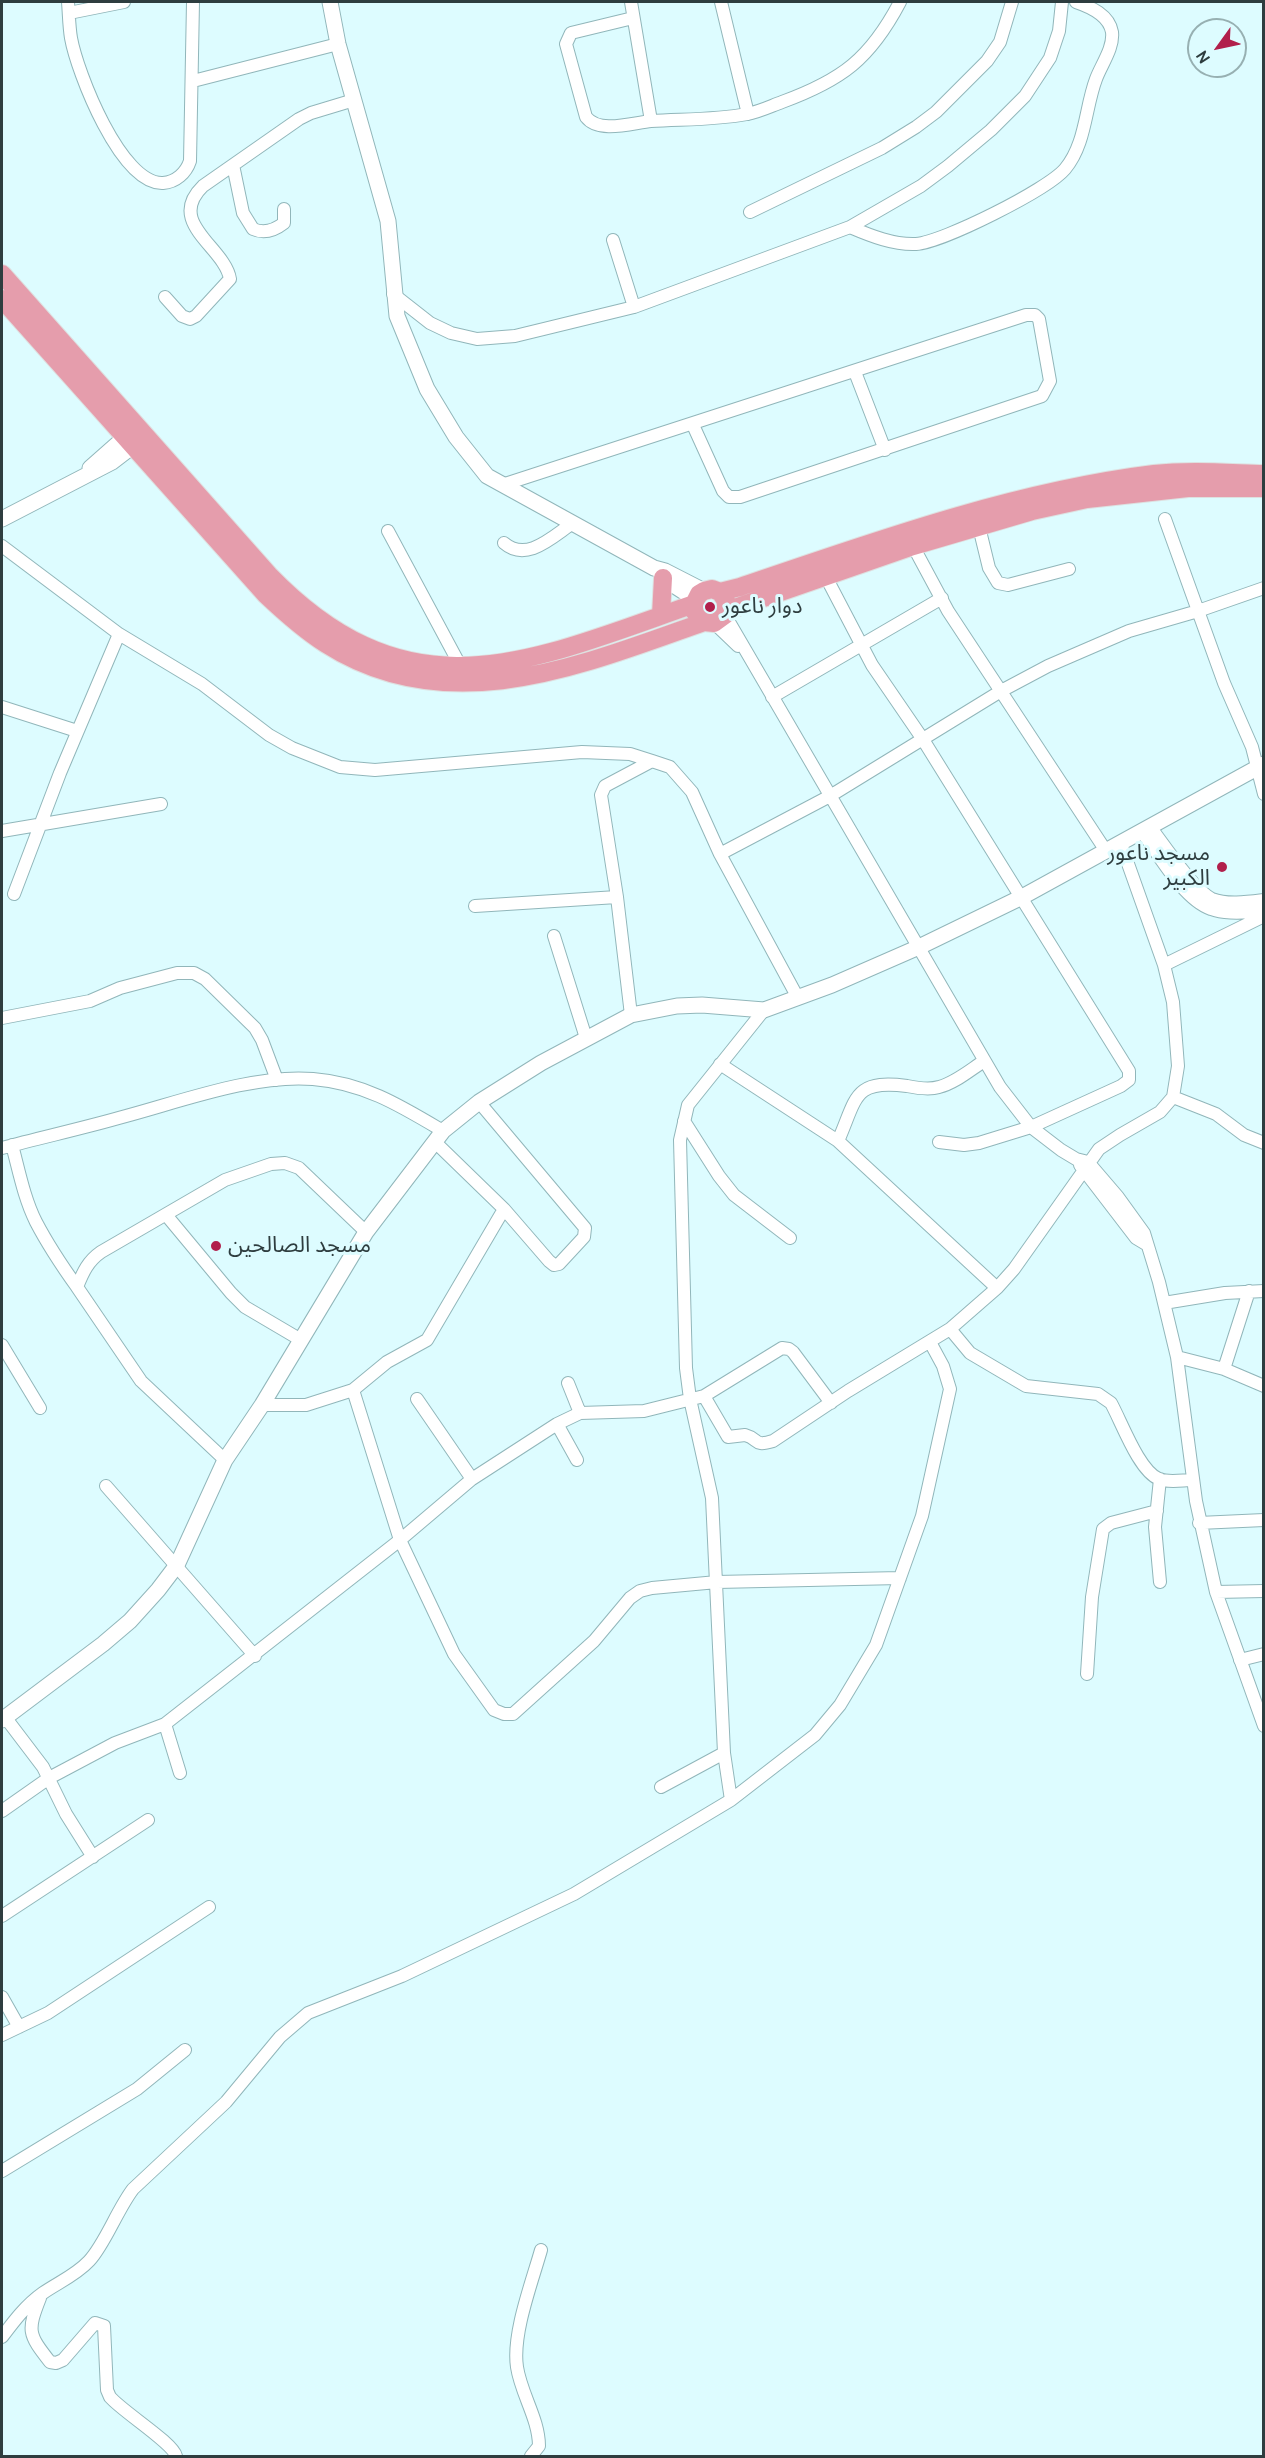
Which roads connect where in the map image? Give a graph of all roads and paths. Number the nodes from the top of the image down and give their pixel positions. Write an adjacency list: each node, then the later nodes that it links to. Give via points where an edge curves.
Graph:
1 (124, 2): 10 (street)
2 (193, 2): 13 (street)
3 (330, 2): 12 (street)
4 (631, 2): 11 (street)
5 (722, 2): 15 (street)
6 (900, 2): 15 (street, via 883,32 851,68 825,84)
7 (1012, 2): 19 (street, via 1000,42 987,61 936,112 882,148)
8 (1062, 2): 20 (street, via 1059,31 1050,58 1025,96 948,166)
9 (1076, 2): 20 (street, via 1109,22 1112,39 1090,96 1079,146 1065,168 1024,198 920,244 890,241)
10 (68, 7): 13 (street, via 75,52 99,118 128,160 156,182 179,178 188,169)
11 (633, 18): 16 (street); 16 (street, via 571,33 566,44 591,124 601,127)
12 (338, 44): 13 (street); 14 (street)
13 (193, 81)
14 (354, 100): 17 (street, via 310,113); 23 (street, via 388,222)
15 (748, 114): 16 (street)
16 (651, 121)
17 (233, 165): 18 (street, via 243,213 253,229 277,228 284,223); 24 (street, via 203,186 190,206 191,218 230,279 190,319 182,316)
18 (284, 209)
19 (750, 212)
20 (850, 227): 26 (street)
21 (613, 240): 26 (street)
22 (2, 274): 29 (main road)
23 (393, 294): 26 (street, via 430,323 477,339 526,334); 32 (street, via 405,339 427,389 479,468)
24 (165, 297)
25 (2, 299): 29 (main road)
26 (634, 307)
27 (855, 372): 28 (street); 30 (street); 30 (street, via 1026,315 1039,319 1050,381 1042,396)
28 (693, 425): 30 (street, via 729,498); 32 (street)
29 (135, 437): 34 (street, via 84,475); 50 (main road, via 285,613 328,645 401,675 453,683 521,678 588,662); 53 (main road, via 294,601 315,617 376,650 422,663)
30 (885, 450)
31 (1263, 474): 46 (main road, via 1156,474 1069,489 935,524)
32 (502, 485): 36 (street)
33 (1263, 488): 37 (main road, via 1188,488 1087,499)
34 (2, 519)
35 (1165, 519): 48 (street)
36 (573, 523): 39 (street, via 534,548 512,550); 43 (street)
37 (979, 527): 41 (main road); 42 (street, via 989,568 998,583 1008,585)
38 (388, 531): 53 (street)
39 (504, 543)
40 (2, 546): 51 (street)
41 (913, 546): 44 (main road); 47 (street)
42 (1069, 569)
43 (658, 573): 46 (street); 49 (main road)
44 (826, 577): 50 (main road); 52 (street)
45 (1263, 588): 48 (street)
46 (703, 596): 49 (main road); 50 (main road, via 694,611); 50 (main road, via 726,601)
47 (942, 598): 52 (street); 54 (street)
48 (1198, 611): 54 (street, via 1100,643); 60 (street)
49 (661, 615): 53 (main road, via 527,659)
50 (717, 618): 55 (street)
51 (119, 634): 57 (street); 59 (street, via 191,677 269,735 306,755 340,767 364,770 582,752 630,754)
52 (863, 644): 55 (street); 58 (street, via 872,665)
53 (461, 667)
54 (1000, 691): 58 (street); 68 (street)
55 (772, 697): 62 (street)
56 (2, 707): 57 (street)
57 (78, 731): 64 (street)
58 (922, 738): 62 (street); 72 (street)
59 (652, 761): 69 (street, via 670,767 686,783); 71 (street, via 602,791)
60 (1261, 764): 61 (street); 65 (street)
61 (1263, 794)
62 (830, 796): 69 (street); 78 (street)
63 (161, 804): 64 (street)
64 (39, 823): 66 (street); 70 (street)
65 (1146, 830): 67 (street); 73 (street, via 1211,898 1227,902); 75 (street, via 1180,884 1198,903 1219,911)
66 (2, 831)
67 (1121, 843): 68 (street); 79 (street)
68 (1106, 851): 72 (street)
69 (720, 854): 80 (street)
70 (14, 894)
71 (617, 897): 74 (street); 82 (street)
72 (1022, 897): 78 (street); 91 (street, via 1122,1056 1130,1076 1127,1083)
73 (1263, 900)
74 (475, 906)
75 (1263, 912)
76 (1263, 916): 79 (street)
77 (554, 936): 84 (street)
78 (919, 947): 80 (street); 85 (street)
79 (1164, 965): 88 (street, via 1176,1022 1177,1078)
80 (798, 998): 81 (street)
81 (764, 1010): 82 (street, via 702,1005); 86 (street)
82 (631, 1015): 84 (street)
83 (2, 1018): 87 (street, via 90,1001 120,988 177,973 194,973 255,1028)
84 (586, 1038): 89 (street)
85 (984, 1061): 91 (street); 93 (street, via 939,1087 925,1089 885,1083 865,1089)
86 (720, 1064): 90 (street, via 688,1106); 93 (street)
87 (277, 1080): 92 (street, via 314,1079 366,1090 386,1097); 96 (street, via 209,1093)
88 (1173, 1097): 95 (street, via 1216,1114 1244,1136); 97 (street, via 1160,1113 1107,1142)
89 (479, 1102): 92 (street); 98 (street, via 586,1233 554,1265)
90 (684, 1121): 101 (street, via 734,1195); 118 (street, via 681,1152)
91 (1031, 1127): 94 (street, via 970,1145); 97 (street)
92 (439, 1136): 98 (street); 100 (street)
93 (838, 1141): 103 (street)
94 (939, 1142)
95 (1263, 1143)
96 (7, 1147): 102 (street, via 35,1221)
97 (1083, 1164): 103 (street, via 1028,1250); 106 (street, via 1144,1233)
98 (504, 1209): 115 (street, via 427,1340 387,1362)
99 (167, 1216): 100 (street, via 225,1180 285,1163 299,1168); 102 (street, via 91,1258); 108 (street, via 245,1307)
100 (366, 1232): 108 (street)
101 (790, 1239)
102 (77, 1287): 124 (street, via 141,1381)
103 (997, 1288): 107 (street)
104 (1263, 1291): 105 (street)
105 (1249, 1292): 106 (street); 112 (street)
106 (1164, 1303): 111 (street)
107 (950, 1329): 109 (street); 127 (street, via 970,1353 1026,1386 1103,1396 1111,1403 1142,1463)
108 (301, 1340): 120 (street)
109 (930, 1342): 119 (street); 135 (street, via 950,1389 922,1516)
110 (2, 1345): 121 (street)
111 (1177, 1357): 112 (street); 128 (street)
112 (1224, 1370): 114 (street)
113 (567, 1383): 122 (street)
114 (1263, 1386)
115 (353, 1390): 120 (street, via 306,1405); 133 (street)
116 (704, 1396): 118 (street); 119 (street, via 728,1437 745,1435 763,1444); 119 (street, via 782,1348 789,1349)
117 (417, 1399): 126 (street)
118 (690, 1399): 122 (street, via 644,1411); 136 (street, via 712,1498)
119 (831, 1403)
120 (262, 1405): 124 (street)
121 (40, 1407)
122 (579, 1413): 123 (street)
123 (557, 1424): 125 (street); 126 (street)
124 (225, 1460): 134 (street)
125 (577, 1460)
126 (472, 1479): 133 (street)
127 (1160, 1479): 128 (street); 130 (street)
128 (1193, 1480): 132 (street)
129 (106, 1486): 134 (street)
130 (1157, 1511): 137 (street); 143 (street, via 1107,1524 1103,1529 1092,1597)
131 (1263, 1520): 132 (street)
132 (1200, 1523): 139 (street)
133 (400, 1540): 136 (street, via 454,1654 494,1710 504,1714 513,1714 572,1662 640,1591); 141 (street)
134 (177, 1565): 141 (street); 144 (street, via 130,1621)
135 (900, 1578): 136 (street); 151 (street, via 876,1645 840,1705 815,1735)
136 (717, 1582): 147 (street)
137 (1160, 1582)
138 (1263, 1591): 139 (street)
139 (1215, 1592): 142 (street)
140 (1263, 1653): 142 (street)
141 (255, 1656): 145 (street)
142 (1240, 1660): 146 (street)
143 (1087, 1674)
144 (3, 1719): 149 (street, via 36,1756)
145 (165, 1724): 148 (street); 149 (street, via 114,1743)
146 (1263, 1726)
147 (724, 1753): 150 (street); 151 (street)
148 (180, 1773)
149 (49, 1778): 152 (street); 154 (street)
150 (661, 1787)
151 (731, 1800): 163 (street, via 574,1894 402,1976 308,2013 280,2037 226,2102 133,2189 91,2259 77,2273)
152 (2, 1811)
153 (148, 1820): 154 (street)
154 (93, 1857): 156 (street)
155 (209, 1907): 158 (street, via 48,2013)
156 (2, 1917)
157 (2, 1997): 158 (street)
158 (19, 2027): 159 (street)
159 (2, 2035)
160 (185, 2050): 161 (street, via 137,2089)
161 (2, 2171)
162 (541, 2250): 166 (street, via 515,2350 517,2368 539,2433 539,2446)
163 (42, 2294): 164 (street, via 21,2312); 165 (street, via 30,2323 36,2344 50,2362 63,2360 95,2323 104,2326 110,2397 174,2449)
164 (2, 2337)
165 (176, 2457)
166 (531, 2457)

